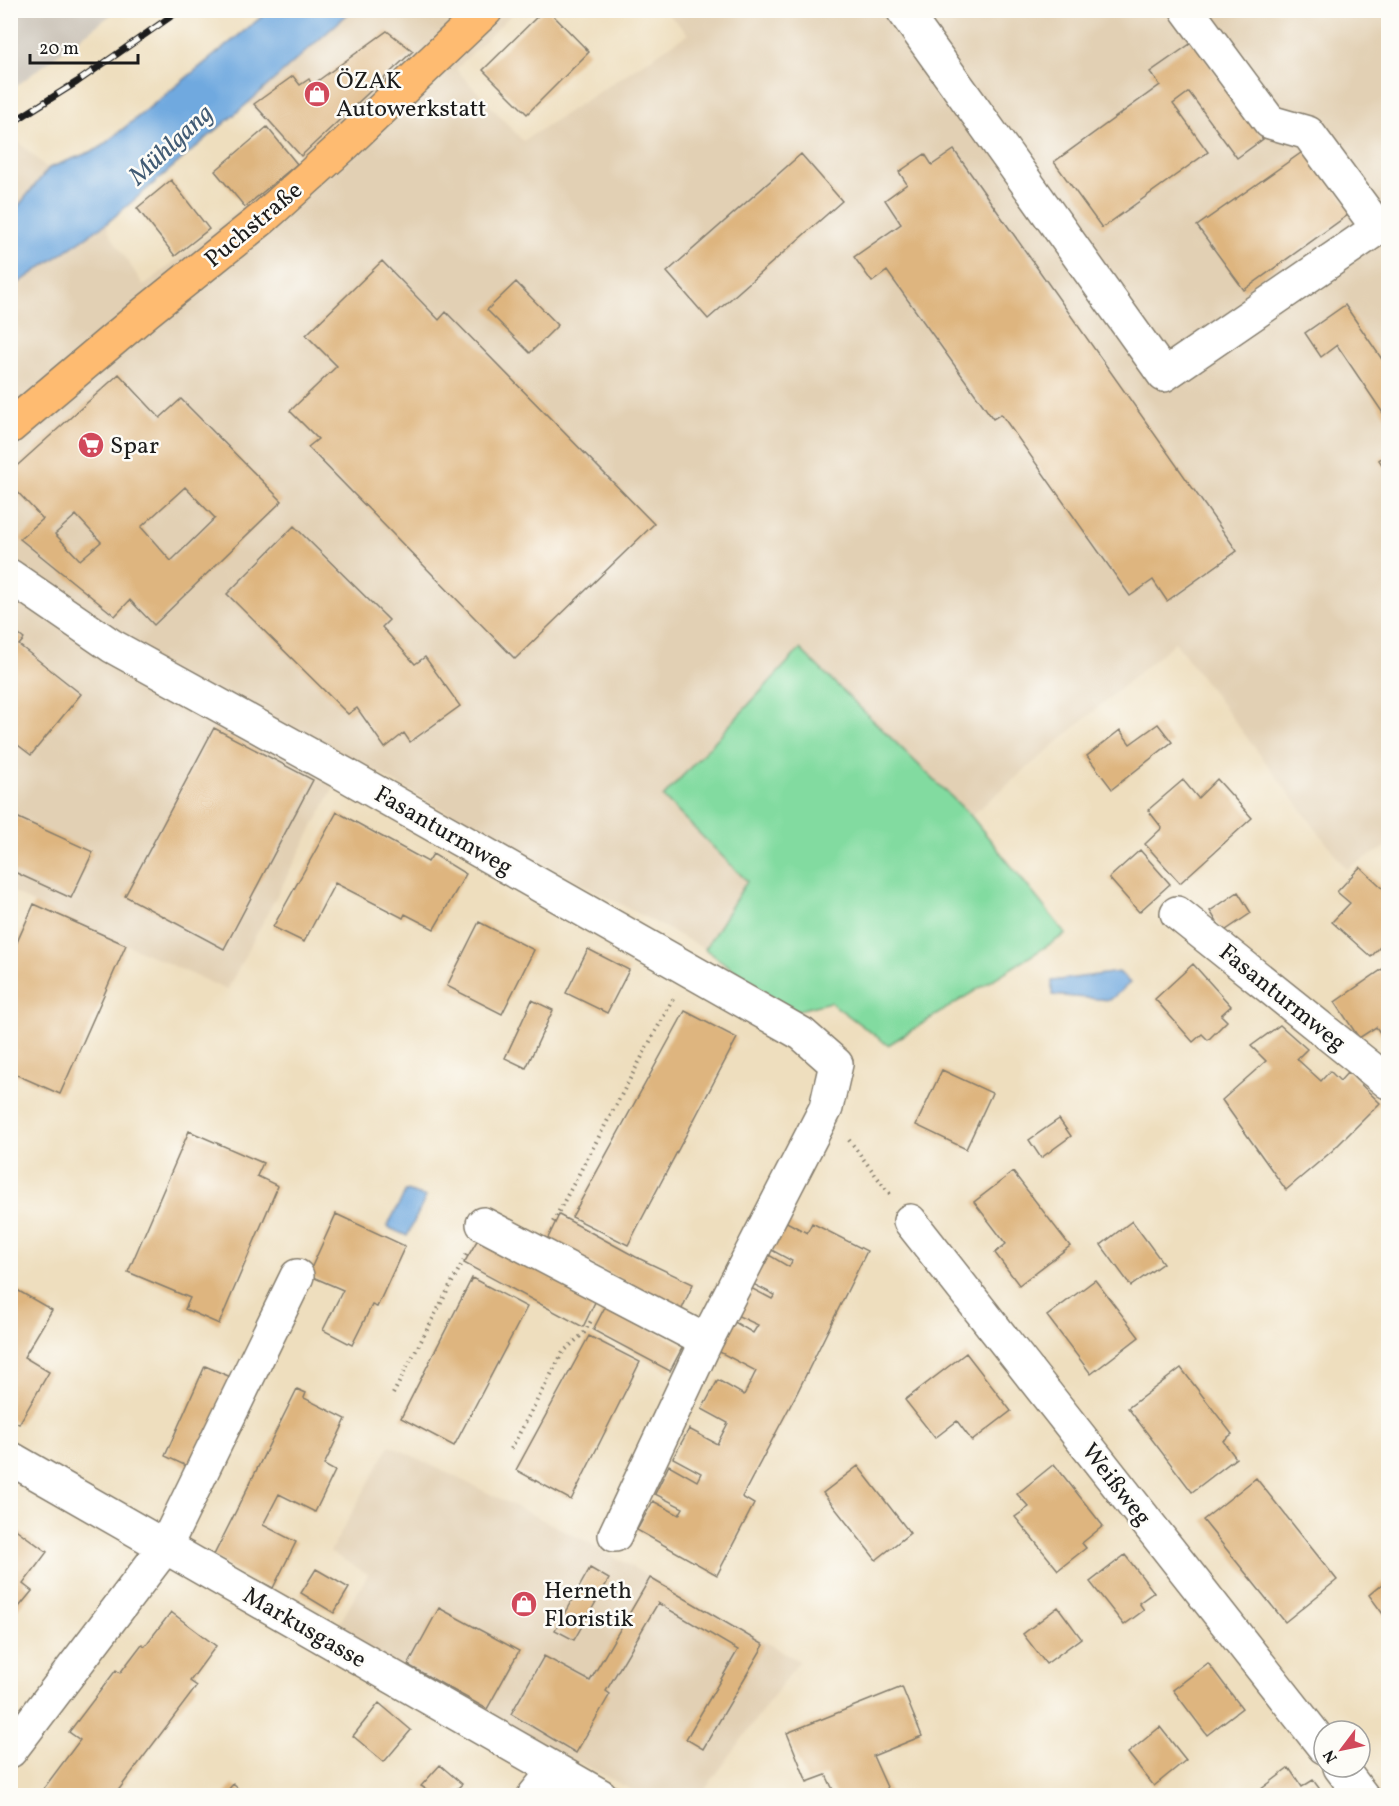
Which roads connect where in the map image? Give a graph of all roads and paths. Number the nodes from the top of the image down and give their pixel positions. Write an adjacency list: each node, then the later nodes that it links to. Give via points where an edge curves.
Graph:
1 (486, 10): 4 (main road, Puchstraße, via 263,218)
2 (903, 10): 3 (street, via 1164,375 1378,228 1308,134 1270,122)
3 (1187, 10)
4 (10, 427)
5 (10, 576): 9 (street, Fasanturmweg, via 112,646 802,1034 836,1064)
6 (1177, 913): 8 (street, Fasanturmweg)
7 (673, 999): 12 (path)
8 (1389, 1082)
9 (826, 1108): 10 (path); 15 (street)
10 (910, 1221): 21 (street, Weißweg)
11 (483, 1224): 12 (street); 16 (path)
12 (537, 1252): 14 (street)
13 (297, 1276): 20 (street)
14 (608, 1290): 15 (street); 17 (path, via 584,1333 563,1352)
15 (706, 1341): 19 (street)
16 (393, 1394)
17 (511, 1449)
18 (10, 1458): 20 (street, Markusgasse)
19 (615, 1535)
20 (165, 1547): 22 (street); 23 (street, Markusgasse)
21 (1312, 1732)
22 (10, 1751)
23 (555, 1770): 25 (street); 26 (street, Markusgasse)
24 (1349, 1779): 27 (street)
25 (534, 1796)
26 (601, 1796)
27 (1362, 1796)

